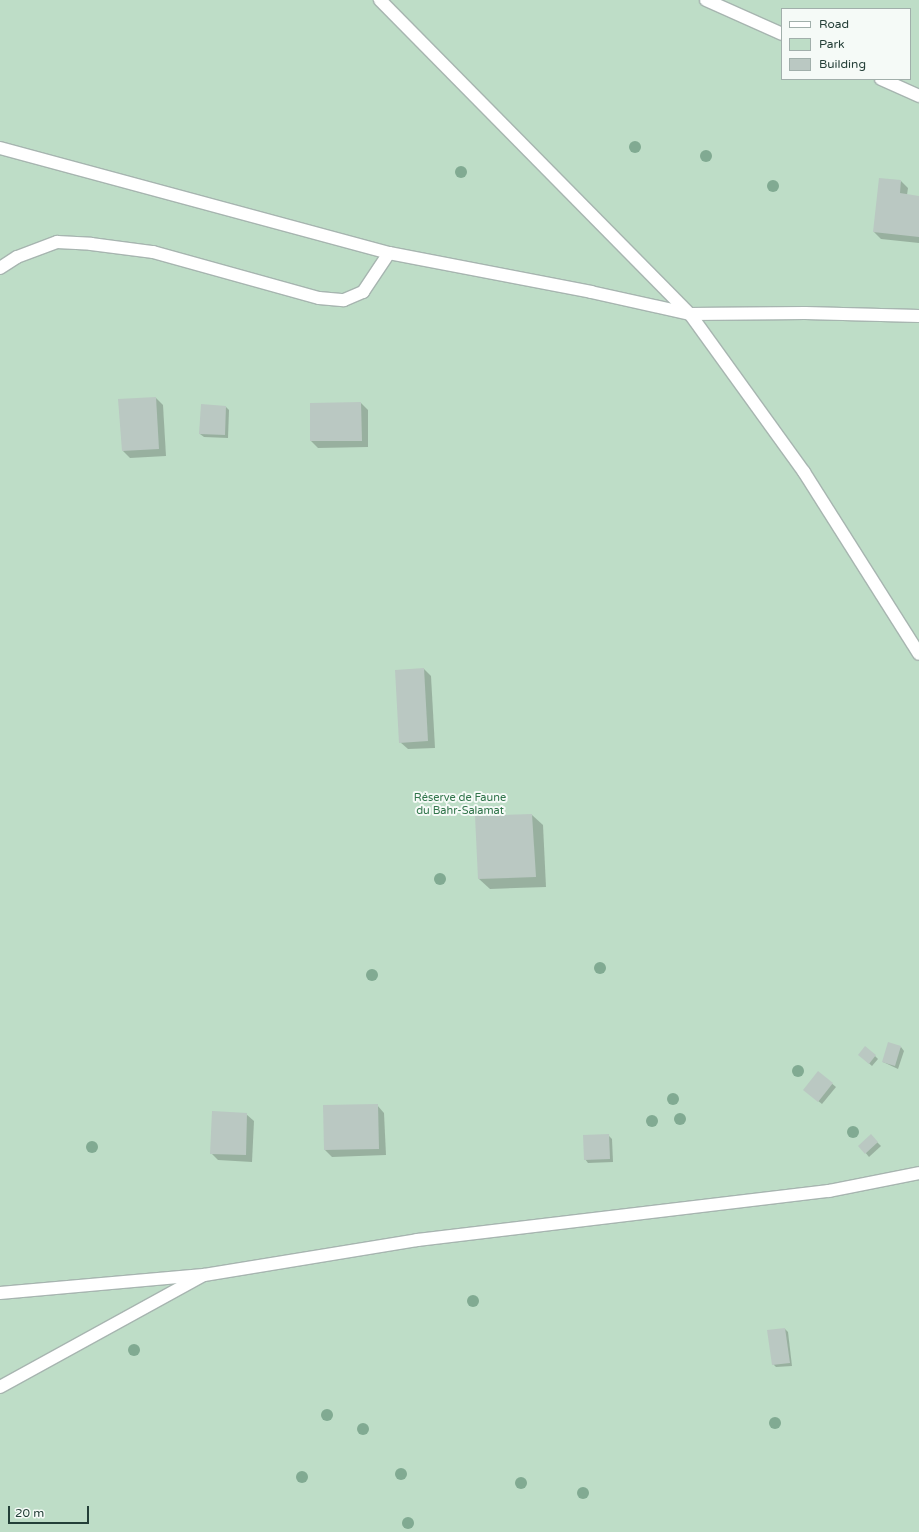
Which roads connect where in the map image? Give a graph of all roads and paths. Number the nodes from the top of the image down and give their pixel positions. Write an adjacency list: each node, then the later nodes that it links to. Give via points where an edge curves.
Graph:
1 (380, 0): 9 (street)
2 (706, 0): 3 (street)
3 (781, 34)
4 (883, 80): 5 (street)
5 (919, 96)
6 (0, 148): 7 (street)
7 (389, 253): 8 (street, via 363,292 344,300 319,298 153,252 91,244 57,242 17,257); 9 (street)
8 (0, 268)
9 (690, 314): 10 (street); 11 (street, via 804,472)
10 (919, 316)
11 (919, 654)
12 (919, 1173): 13 (street, via 829,1191 417,1240)
13 (204, 1274): 14 (street); 15 (street)
14 (0, 1293)
15 (0, 1387)

